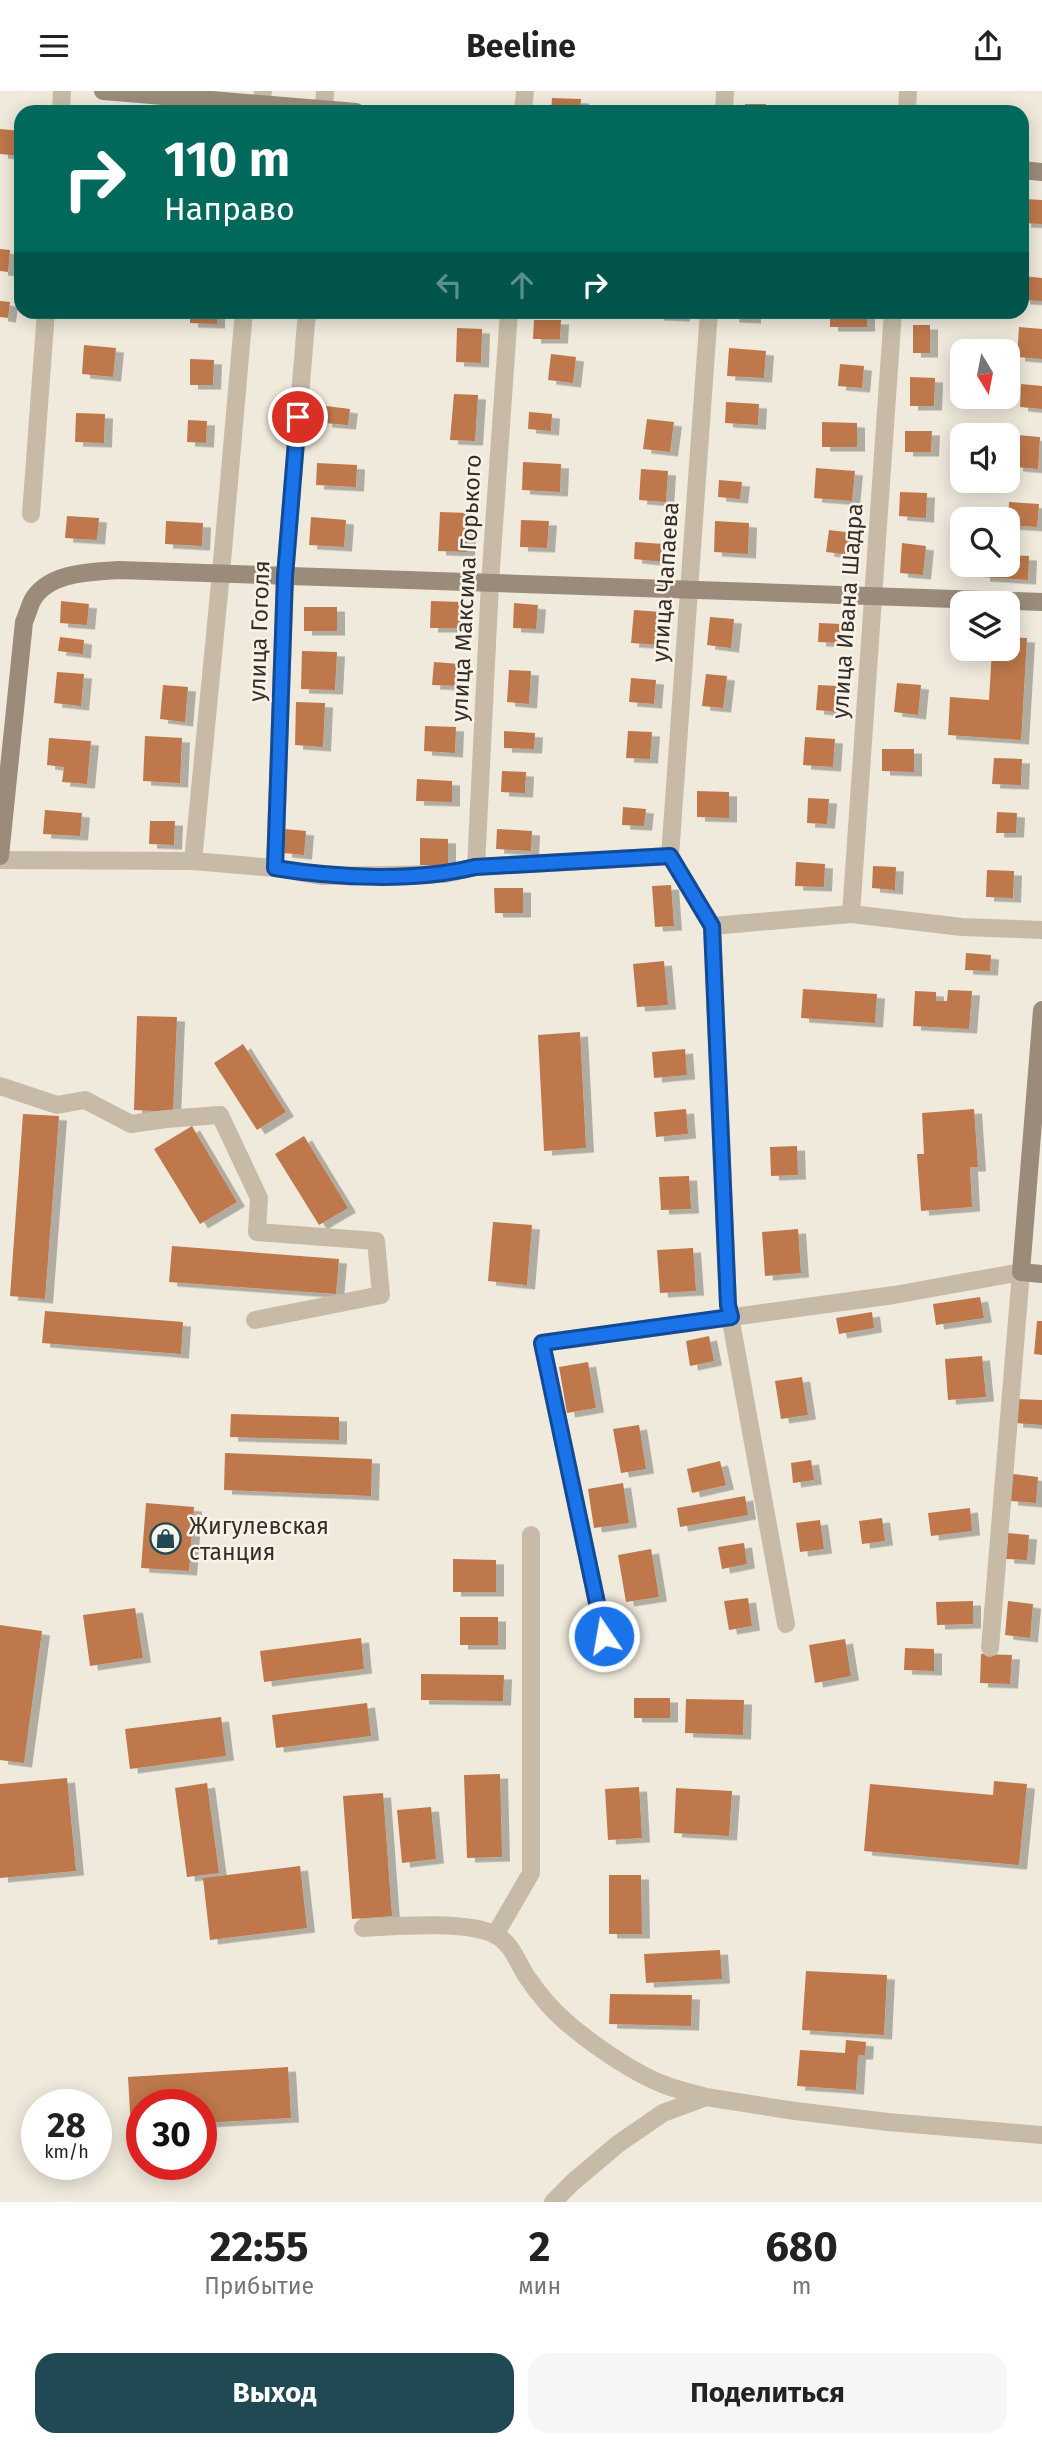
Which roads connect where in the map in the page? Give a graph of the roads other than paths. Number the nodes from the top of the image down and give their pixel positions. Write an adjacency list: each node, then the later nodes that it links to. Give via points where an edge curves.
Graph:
1 (103, 91): 2 (street)
2 (262, 102): 3 (street)
3 (283, 105)
4 (45, 319): 10 (street)
5 (243, 319): 11 (street, улица Гоголя)
6 (306, 319): 12 (street, улица Гоголя)
7 (508, 319): 13 (street, улица Максима Горького)
8 (708, 319): 14 (street, улица Чапаева)
9 (892, 319): 15 (street, улица Ивана Шадра)
10 (31, 514)
11 (221, 573): 12 (street); 18 (street, via 79,573 47,585 33,599 24,622); 19 (street, улица Гоголя)
12 (285, 576): 13 (street); 21 (street, улица Гоголя)
13 (490, 583): 14 (street); 20 (street, улица Максима Горького)
14 (689, 590): 15 (street); 17 (street, улица Чапаева)
15 (873, 596): 16 (street); 22 (street, улица Ивана Шадра)
16 (1042, 602)
17 (670, 856): 20 (street); 23 (street)
18 (0, 858): 19 (street)
19 (193, 860): 21 (street)
20 (475, 867): 21 (street, via 445,874 321,876)
21 (275, 868)
22 (850, 914): 23 (street); 24 (street, via 962,927)
23 (712, 926): 29 (street)
24 (1042, 930)
25 (1042, 1010): 27 (street)
26 (0, 1086): 30 (street, via 57,1105 85,1100 131,1124 220,1115 259,1198 257,1232 376,1241 381,1296)
27 (1021, 1272): 28 (street); 29 (street); 34 (street)
28 (1042, 1274)
29 (731, 1317): 32 (street); 33 (street, via 542,1343)
30 (255, 1320)
31 (531, 1535): 36 (street, via 531,1873)
32 (786, 1624)
33 (604, 1636)
34 (990, 1648)
35 (363, 1927): 36 (street, via 463,1927)
36 (495, 1935): 37 (street, via 514,1951 547,2004 576,2031 663,2084)
37 (706, 2097): 38 (street, via 795,2112); 39 (street, via 663,2113 618,2144)
38 (1042, 2135)
39 (553, 2202)

